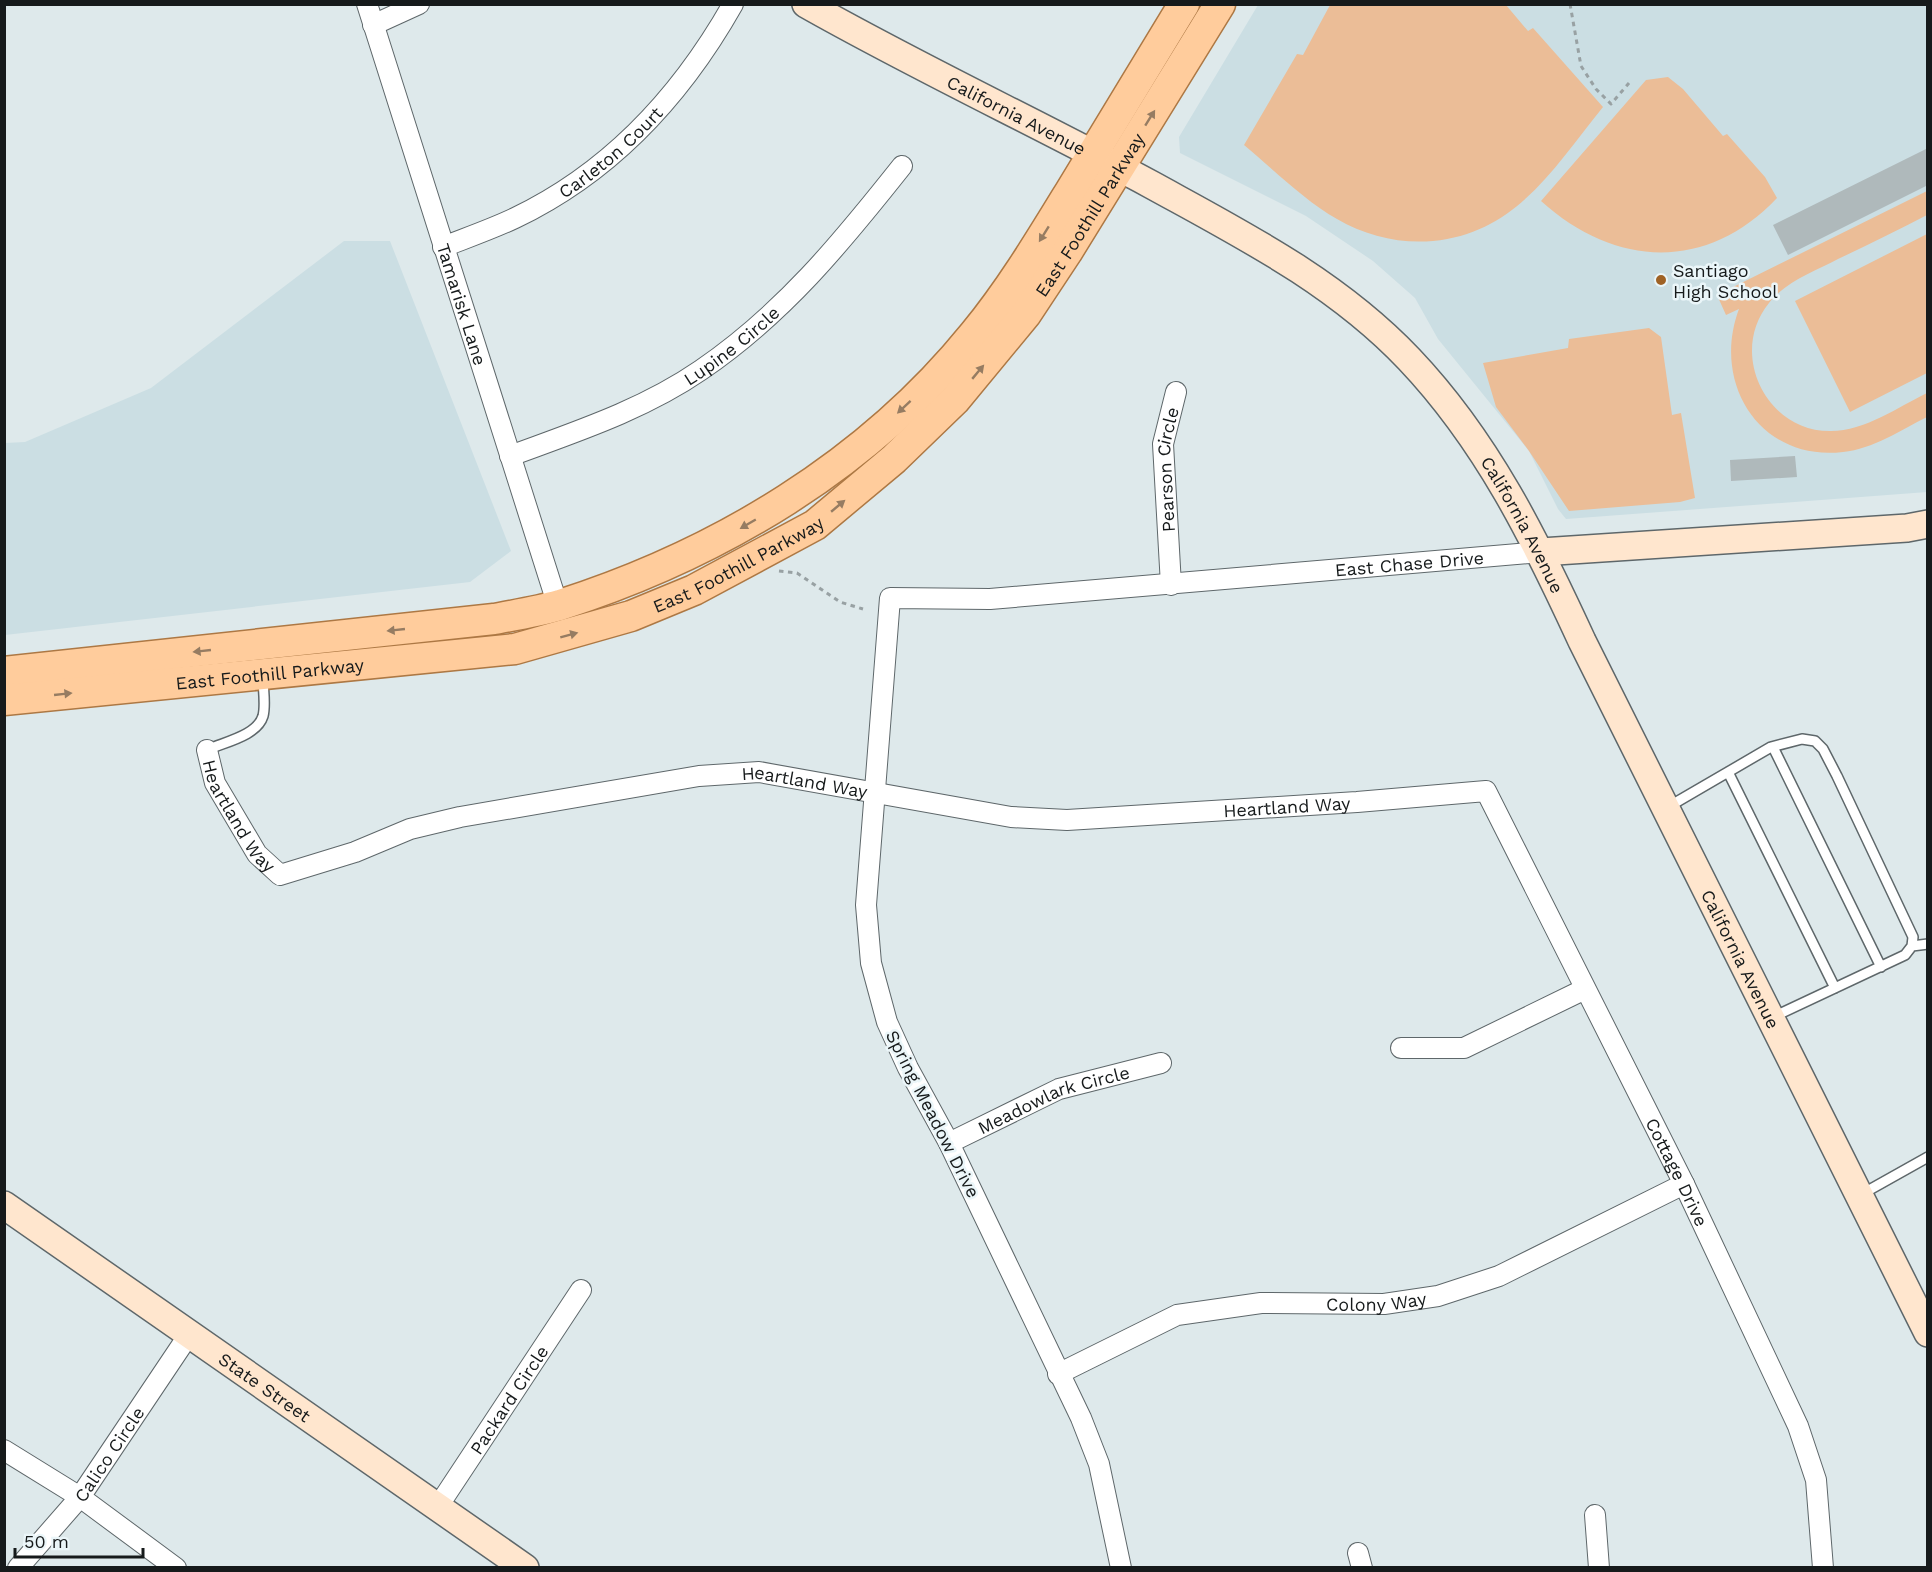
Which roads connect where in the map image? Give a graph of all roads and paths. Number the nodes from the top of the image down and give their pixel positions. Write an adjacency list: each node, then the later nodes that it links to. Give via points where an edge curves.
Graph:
1 (367, 4): 8 (street, Tamarisk Lane)
2 (419, 4): 8 (street)
3 (733, 4): 12 (street, Carleton Court, via 712,42 678,89 611,157 561,193 514,219)
4 (806, 4): 10 (main road, California Avenue)
5 (1184, 4): 10 (main road, East Foothill Parkway)
6 (1220, 4): 10 (main road, East Foothill Parkway, one-way to 6)
7 (1570, 4): 9 (path, via 1581,66 1596,89 1611,104)
8 (373, 25): 12 (street, Tamarisk Lane)
9 (1629, 83)
10 (1107, 161): 16 (main road, California Avenue, via 1290,262 1383,333 1443,398 1480,446); 20 (main road, East Foothill Parkway, one-way to 20, via 973,336 904,408 860,446 751,523 696,552); 22 (main road, East Foothill Parkway, one-way to 10, via 515,649 631,616 694,590 815,525 894,459 955,400 1026,314)
11 (902, 166): 14 (street, Lupine Circle, via 842,243 784,305 700,371 616,417)
12 (442, 247): 14 (street, Tamarisk Lane)
13 (1176, 392): 18 (street, Pearson Circle, via 1163,444)
14 (510, 456): 20 (street, Tamarisk Lane)
15 (1924, 528): 16 (main road, East Chase Drive)
16 (1541, 552): 18 (street, East Chase Drive); 31 (main road, California Avenue)
17 (775, 569): 21 (path, via 797,573 840,602)
18 (1171, 585): 19 (street, East Chase Drive, via 990,599)
19 (890, 598): 29 (street, Spring Meadow Drive)
20 (558, 606): 22 (main road, via 553,619 544,623 413,648); 23 (main road, East Foothill Parkway, one-way to 23, via 494,619)
21 (863, 609)
22 (392, 661): 24 (main road, East Foothill Parkway)
23 (4, 672)
24 (263, 674): 25 (main road, East Foothill Parkway, one-way to 24); 27 (lane, via 263,715 258,726)
25 (4, 700)
26 (1773, 747): 28 (lane); 33 (lane, via 1802,739 1815,741 1824,749 1913,937); 34 (lane)
27 (207, 750): 29 (street, Heartland Way, via 215,783 257,854 280,875 355,852 410,829 460,817 699,776 759,772)
28 (1728, 772): 31 (lane); 35 (lane)
29 (874, 790): 30 (street, Heartland Way, via 1011,817 1067,820); 40 (street, Spring Meadow Drive, via 866,905 871,963 887,1022)
30 (1486, 791): 36 (street, Cottage Drive)
31 (1666, 808): 37 (main road, California Avenue)
32 (1928, 945): 33 (lane)
33 (1912, 946): 34 (lane, via 1905,956)
34 (1881, 967): 35 (lane)
35 (1835, 988): 37 (lane)
36 (1585, 989): 38 (street, via 1464,1048); 42 (street, Cottage Drive)
37 (1771, 1018): 43 (main road, California Avenue)
38 (1401, 1048)
39 (1161, 1063): 40 (street, Meadowlark Circle, via 1059,1089)
40 (949, 1143): 48 (street, Spring Meadow Drive)
41 (1928, 1156): 43 (lane)
42 (1684, 1184): 48 (street, Colony Way, via 1499,1276 1437,1296 1384,1304 1261,1303 1177,1315); 58 (street, Cottage Drive, via 1798,1426 1816,1480)
43 (1859, 1195): 47 (main road, California Avenue)
44 (4, 1205): 46 (main road, State Street)
45 (581, 1290): 51 (street, Packard Circle)
46 (190, 1333): 50 (street, Calico Circle); 51 (main road, State Street)
47 (1928, 1333)
48 (1058, 1374): 56 (street, Spring Meadow Drive, via 1099,1464)
49 (4, 1450): 50 (street)
50 (80, 1497): 53 (street, Calico Circle); 54 (street)
51 (437, 1508): 55 (main road, State Street)
52 (1595, 1515): 57 (street)
53 (18, 1568)
54 (176, 1568)
55 (525, 1568)
56 (1121, 1568)
57 (1599, 1568)
58 (1823, 1568)

